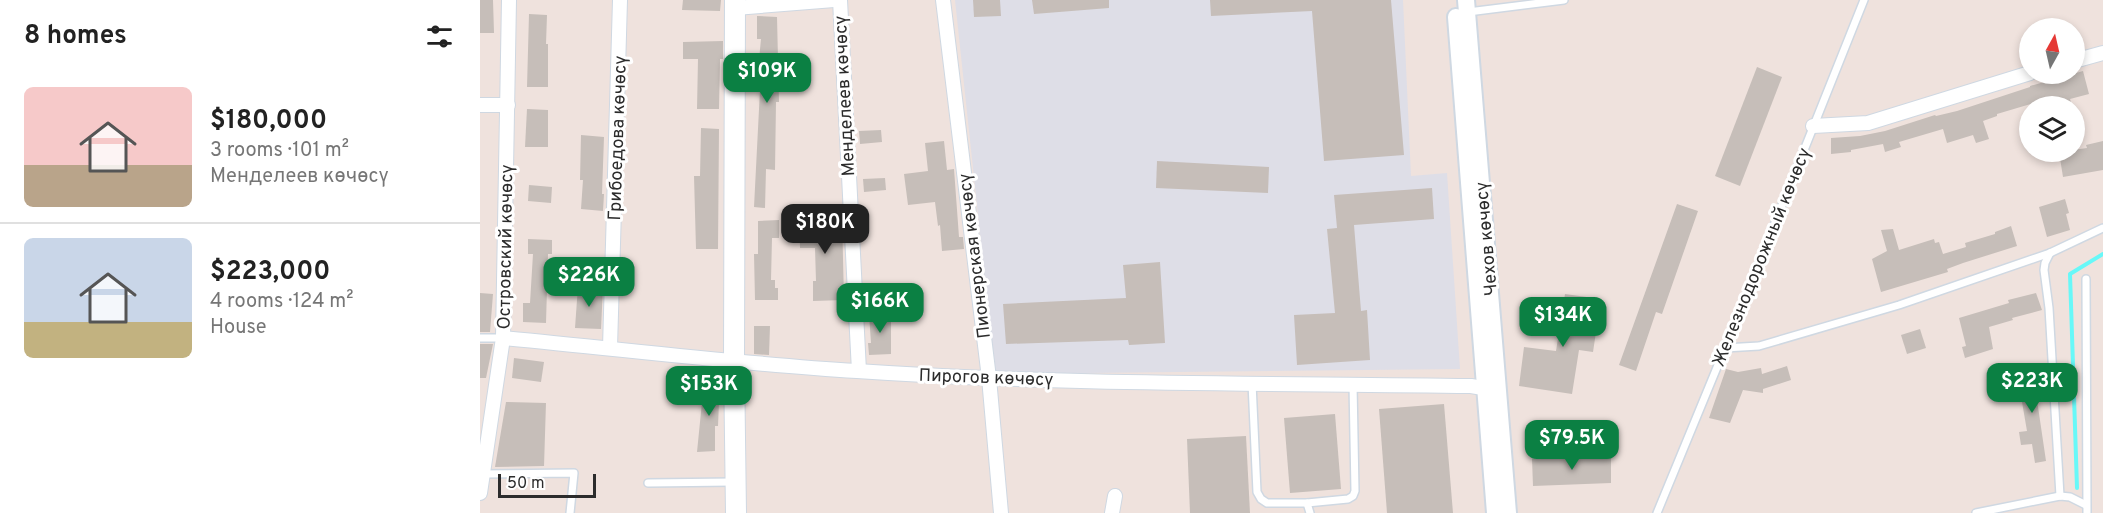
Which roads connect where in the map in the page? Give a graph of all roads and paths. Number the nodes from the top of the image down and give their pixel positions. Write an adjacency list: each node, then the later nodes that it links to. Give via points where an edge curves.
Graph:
1 (509, 0): 14 (street, Островский көчөсү)
2 (620, 0): 21 (street, Грибоедова көчөсү)
3 (834, 0): 8 (street)
4 (840, 0): 24 (street, Менделеев көчөсү)
5 (943, 0): 25 (street, Пионерская көчөсү)
6 (1564, 0): 9 (lane)
7 (1864, 0): 15 (lane, Железнодорожный көчөсү)
8 (735, 4): 23 (main road)
9 (1461, 7): 28 (street, Чехов көчөсү)
10 (2103, 53): 11 (street)
11 (2085, 58)
12 (2019, 76): 15 (street, via 1868,123)
13 (480, 105): 14 (street)
14 (508, 105): 20 (street, Островский көчөсү)
15 (1813, 126): 22 (lane, Железнодорожный көчөсү)
16 (2103, 228): 17 (lane)
17 (2050, 253): 22 (lane, via 1899,305 1758,346); 34 (lane, via 2044,270)
18 (2086, 279): 36 (lane)
19 (480, 338): 20 (lane)
20 (503, 338): 21 (street, Пирогов көчөсү); 29 (street, Островский көчөсү)
21 (610, 348): 23 (street, Пирогов көчөсү)
22 (1725, 348): 44 (lane, Железнодорожный көчөсү)
23 (734, 362): 24 (street, Пирогов көчөсү); 30 (main road)
24 (859, 371): 25 (street, Пирогов көчөсү)
25 (989, 378): 26 (street, Пирогов көчөсү); 39 (street, Пионерская көчөсү)
26 (1252, 382): 27 (street, Пирогов көчөсү); 35 (lane, via 1257,492 1267,502)
27 (1353, 384): 28 (street, Пирогов көчөсү); 35 (lane, via 1355,491 1348,499)
28 (1488, 386): 42 (street, Чехов көчөсү); 43 (street, Чехов көчөсү)
29 (483, 474): 32 (street, Островский көчөсү); 37 (lane, via 574,473)
30 (735, 482): 31 (lane); 38 (main road)
31 (648, 483)
32 (480, 493)
33 (1115, 496): 40 (street)
34 (2060, 496): 36 (lane, via 2070,497); 45 (lane)
35 (1307, 503): 41 (lane)
36 (2087, 509)
37 (570, 513)
38 (736, 513)
39 (1002, 513)
40 (1112, 513)
41 (1310, 513)
42 (1495, 513)
43 (1509, 513)
44 (1657, 513)
45 (1976, 513)

